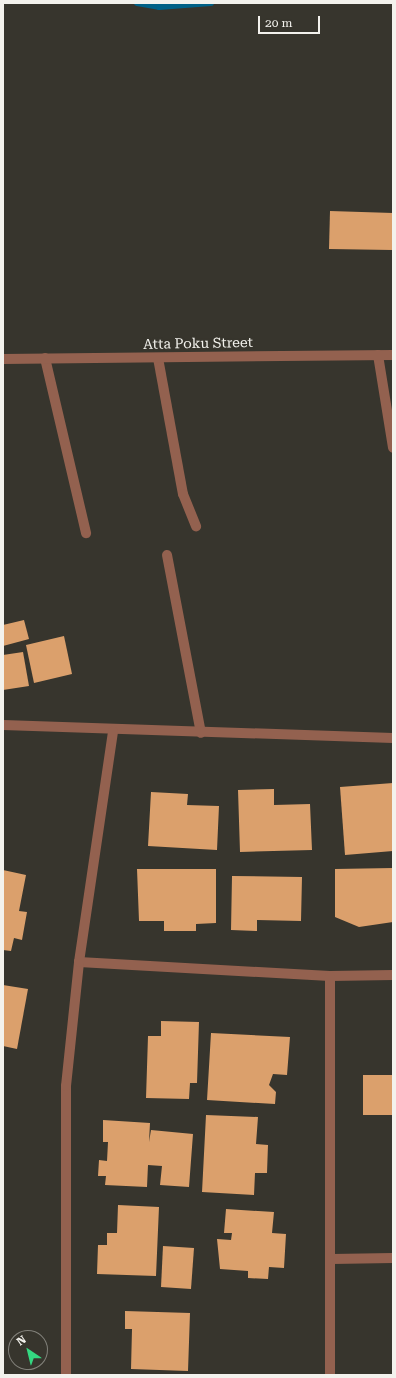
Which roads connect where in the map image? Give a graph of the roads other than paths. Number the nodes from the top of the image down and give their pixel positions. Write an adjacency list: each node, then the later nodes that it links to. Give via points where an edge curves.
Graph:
1 (378, 355): 2 (street, Atta Poku Street); 4 (street, Atta Poku Street); 6 (street)
2 (393, 355)
3 (45, 358): 4 (street, Atta Poku Street); 5 (street, Atta Poku Street); 8 (street)
4 (158, 358): 7 (street, via 183,494)
5 (3, 359)
6 (393, 448)
7 (196, 526)
8 (86, 533)
9 (167, 556): 12 (street)
10 (3, 725): 11 (street)
11 (113, 730): 12 (street); 14 (street)
12 (201, 733): 13 (street)
13 (393, 738)
14 (79, 962): 16 (street); 19 (street, via 65,1111)
15 (393, 975): 16 (street)
16 (330, 976): 18 (street)
17 (393, 1258): 18 (street)
18 (332, 1259): 20 (street)
19 (66, 1375)
20 (330, 1375)

